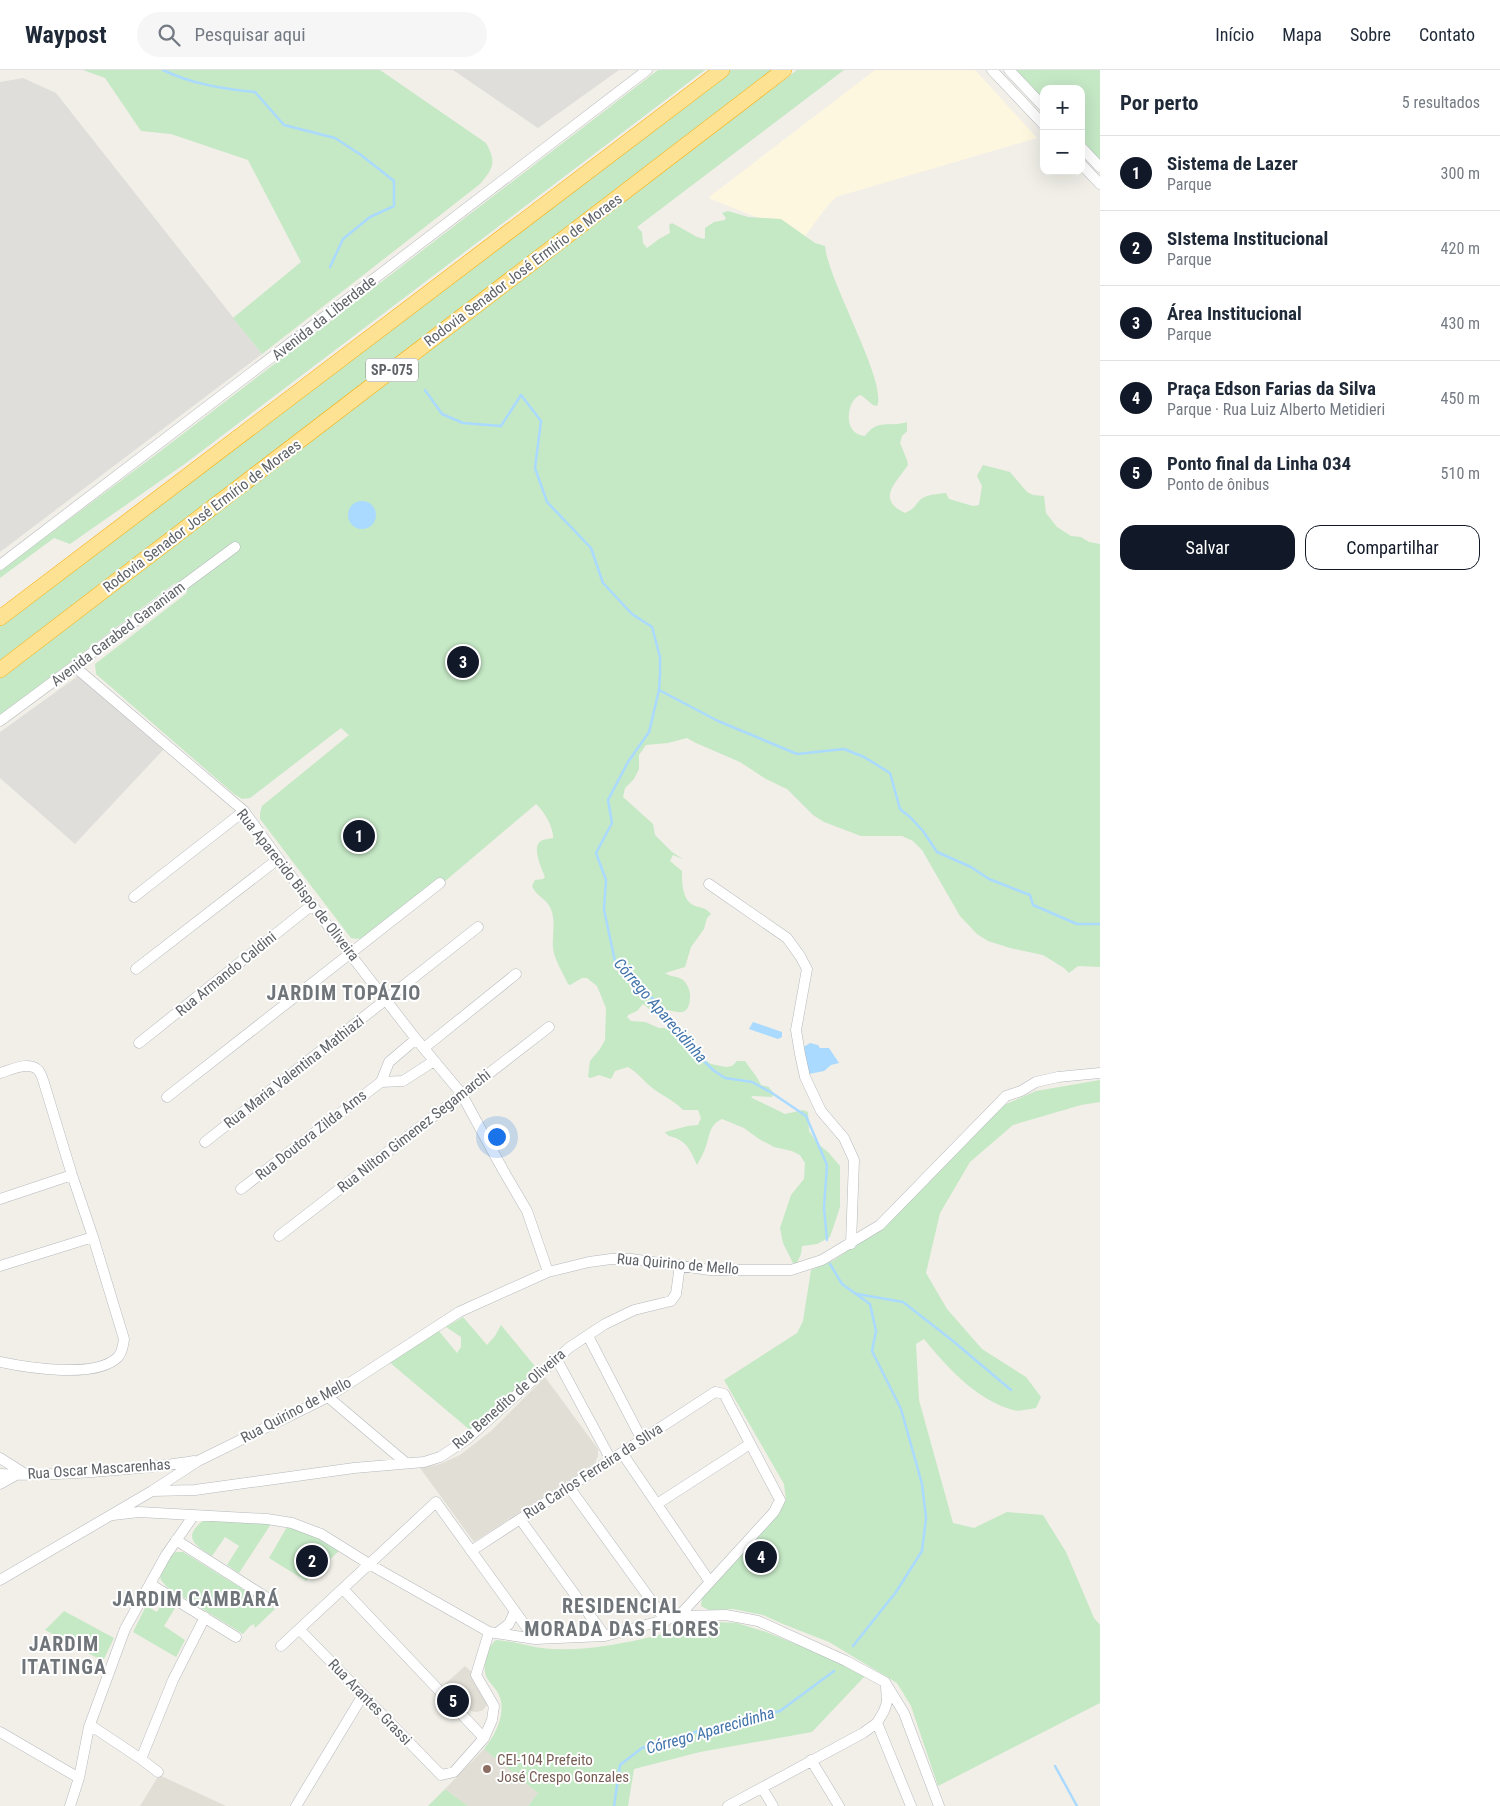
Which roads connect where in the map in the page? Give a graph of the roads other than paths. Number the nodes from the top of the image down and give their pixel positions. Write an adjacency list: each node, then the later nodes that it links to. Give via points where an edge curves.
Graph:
1 (647, 70): 14 (street, Avenida da Liberdade)
2 (722, 70): 15 (highway, SP-075)
3 (784, 70): 17 (highway, Rodovia Senador José Ermírio de Moraes / SP-075)
4 (992, 70): 6 (street)
5 (1010, 71): 6 (street); 7 (street)
6 (1002, 81): 8 (street)
7 (1040, 103)
8 (1040, 121)
9 (1085, 150): 10 (street)
10 (1100, 166)
11 (1085, 168): 12 (street)
12 (1100, 184)
13 (235, 546): 16 (street, Avenida Garabed Gananiam)
14 (0, 565)
15 (0, 618)
16 (75, 667): 18 (street, Avenida Garabed Gananiam); 19 (street, Rua Aparecido Bispo de Oliveira)
17 (0, 670)
18 (0, 721)
19 (244, 811): 20 (street, Rua Aparecido Bispo de Oliveira); 23 (street)
20 (278, 858): 24 (street, Rua Aparecido Bispo de Oliveira); 27 (street)
21 (440, 883): 26 (street)
22 (709, 884): 46 (street, via 787,938 807,969 796,1030 805,1077 821,1111 844,1138 854,1160)
23 (134, 897)
24 (312, 905): 26 (street, Rua Aparecido Bispo de Oliveira); 32 (street, Rua Armando Caldini)
25 (478, 927): 29 (street, Rua Maria Valentina Mathiazi)
26 (350, 953): 29 (street, Rua Aparecido Bispo de Oliveira); 39 (street)
27 (136, 969)
28 (516, 974): 33 (street)
29 (386, 1000): 31 (street, Rua Aparecido Bispo de Oliveira); 40 (street, Rua Maria Valentina Mathiazi)
30 (549, 1027): 38 (street, Rua Nilton Gimenez Segamarchi)
31 (416, 1039): 33 (street, Rua Aparecido Bispo de Oliveira); 37 (street, Rua Doutora Zilda Arns, via 389,1062)
32 (139, 1043)
33 (424, 1048): 34 (street, Rua Aparecido Bispo de Oliveira)
34 (434, 1061): 37 (street, Rua Doutora Zilda Arns, via 402,1081); 38 (street, Rua Aparecido Bispo de Oliveira)
35 (0, 1073): 41 (street, via 22,1066 38,1070)
36 (1100, 1073): 46 (street, Rua Quirino de Mello, via 1044,1080 1006,1096 880,1226)
37 (381, 1082): 42 (street, Rua Doutora Zilda Arns)
38 (461, 1093): 44 (street, Rua Nilton Gimenez Segamarchi); 49 (street, Rua Aparecido Bispo de Oliveira, via 527,1211)
39 (167, 1097)
40 (205, 1142)
41 (72, 1175): 43 (street); 45 (street)
42 (241, 1189)
43 (0, 1199)
44 (279, 1236)
45 (93, 1237): 48 (street); 52 (street, via 124,1339 118,1357 93,1367 64,1371)
46 (851, 1244): 47 (street, Rua Quirino de Mello, via 822,1260 791,1270 710,1270)
47 (680, 1265): 49 (street, Rua Quirino de Mello, via 611,1259); 50 (street, Rua Benedito de Oliveira, via 676,1294 671,1301 634,1310)
48 (0, 1266)
49 (548, 1272): 53 (street, Rua Quirino de Mello, via 459,1312)
50 (588, 1336): 51 (street, Rua Benedito de Oliveira); 54 (street)
51 (556, 1358): 58 (street); 60 (street, Rua Benedito de Oliveira, via 466,1440 440,1457)
52 (0, 1362)
53 (328, 1397): 59 (street, Rua Quirino de Mello); 60 (street)
54 (642, 1440): 55 (street, Rua Carlos Ferreira da SIlva, via 715,1392 724,1394); 56 (street, Rua Carlos Ferreira da SIlva)
55 (750, 1444): 66 (street); 74 (street, via 780,1500 774,1512)
56 (622, 1453): 58 (street, Rua Carlos Ferreira da SIlva); 66 (street)
57 (0, 1458): 62 (street)
58 (610, 1460): 64 (street, Rua Carlos Ferreira da SIlva)
59 (198, 1461): 62 (street, Rua Oscar Mascarenhas, via 121,1470); 65 (street, Rua Quirino de Mello)
60 (406, 1463): 65 (street, Rua Benedito de Oliveira, via 196,1490)
61 (0, 1474): 62 (street, Rua Oscar Mascarenhas)
62 (21, 1475): 63 (street)
63 (0, 1484)
64 (569, 1487): 69 (street, Rua Carlos Ferreira da SIlva); 81 (street)
65 (152, 1491): 67 (street, Rua Quirino de Mello)
66 (657, 1504): 74 (street)
67 (110, 1515): 68 (street, via 139,1512); 73 (street, Rua Quirino de Mello)
68 (194, 1515): 70 (street); 72 (street, via 292,1523 321,1534)
69 (520, 1519): 71 (street, Rua Carlos Ferreira da SIlva); 85 (street)
70 (176, 1540): 75 (street); 77 (street)
71 (471, 1551): 72 (street, via 436,1502); 78 (street)
72 (369, 1564): 76 (street); 83 (street)
73 (0, 1580)
74 (710, 1582): 79 (street)
75 (150, 1584): 80 (street); 91 (street, via 125,1629)
76 (343, 1588): 82 (street); 93 (street)
77 (272, 1601)
78 (515, 1611): 83 (street, via 509,1624); 86 (street)
79 (679, 1616): 81 (street); 88 (street, via 726,1615 758,1621)
80 (205, 1617): 84 (street); 94 (street, via 173,1680)
81 (666, 1621): 85 (street)
82 (299, 1630): 87 (street); 89 (street, Rua Arantes Grassi)
83 (493, 1632): 86 (street); 93 (street, via 476,1675 494,1706)
84 (236, 1636)
85 (605, 1636): 86 (street)
86 (535, 1639)
87 (281, 1646)
88 (885, 1682): 90 (street, via 887,1702); 105 (street, via 904,1712)
89 (363, 1695): 93 (street, Rua Arantes Grassi, via 441,1775 454,1772); 100 (street)
90 (876, 1723): 95 (street); 104 (street)
91 (90, 1725): 94 (street); 97 (street)
92 (0, 1732): 97 (street)
93 (484, 1738)
94 (141, 1759): 96 (street)
95 (811, 1760): 98 (street); 103 (street)
96 (158, 1772)
97 (79, 1778): 99 (street)
98 (762, 1788): 101 (street); 102 (street)
99 (70, 1806)
100 (296, 1806)
101 (728, 1806)
102 (773, 1806)
103 (840, 1806)
104 (911, 1806)
105 (938, 1806)

